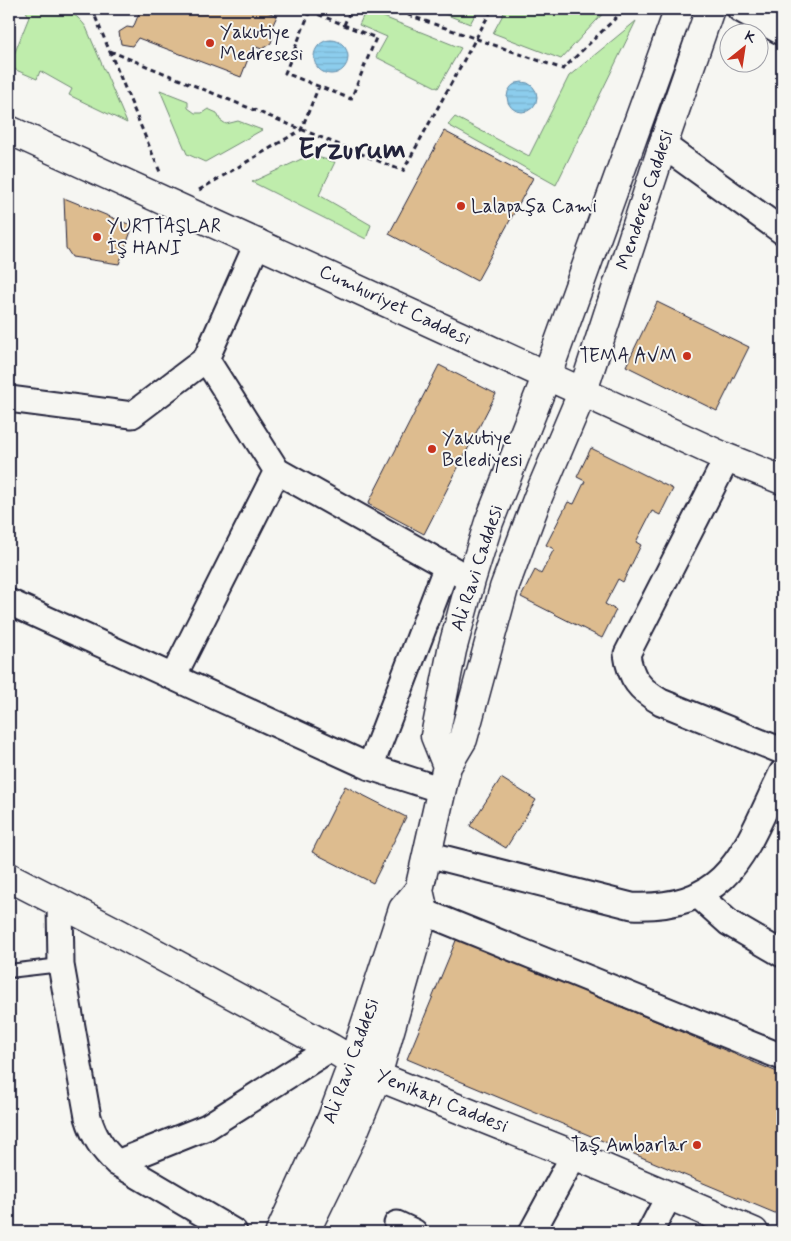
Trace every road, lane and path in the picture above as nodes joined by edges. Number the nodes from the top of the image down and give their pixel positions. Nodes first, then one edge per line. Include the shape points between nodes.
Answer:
1 (92, 9) edge
2 (351, 9) edge
3 (391, 9) edge
4 (492, 9) edge
5 (625, 9) edge
6 (679, 9) edge
7 (710, 9) edge
8 (740, 9) edge
9 (344, 25) junction
10 (782, 32) edge
11 (476, 39) junction
12 (110, 51) junction
13 (318, 86) junction
14 (9, 130) edge
15 (301, 130) junction
16 (663, 145) junction
17 (173, 204) junction
18 (782, 231) edge
19 (258, 242) junction
20 (206, 358) junction
21 (547, 375) junction
22 (583, 391) junction
23 (9, 399) edge
24 (727, 458) junction
25 (276, 471) junction
26 (782, 478) edge
27 (447, 566) junction
28 (470, 580) junction
29 (9, 602) edge
30 (173, 677) junction
31 (782, 751) edge
32 (370, 767) junction
33 (782, 773) edge
34 (444, 778) junction
35 (428, 854) junction
36 (9, 877) edge
37 (699, 896) junction
38 (422, 901) junction
39 (60, 905) junction
40 (782, 954) edge
41 (61, 965) junction
42 (9, 971) edge
43 (342, 1055) junction
44 (782, 1057) edge
45 (377, 1076) junction
46 (574, 1155) junction
47 (117, 1163) junction
48 (669, 1196) junction
49 (234, 1232) edge
50 (280, 1232) edge
51 (305, 1232) edge
52 (532, 1232) edge
53 (650, 1232) edge
54 (754, 1232) edge

1 - 12 path
2 - 9 path
3 - 11 path
4 - 11 path
5 - 11 path via 563,69
6 - 21 main road, Menderes Caddesi
7 - 16 main road, Menderes Caddesi
8 - 10 street
9 - 13 path via 376,38 351,99
9 - 13 path via 310,11 286,73
11 - 15 path via 402,171
12 - 15 path
12 - 17 path
13 - 15 path
14 - 17 main road, Cumhuriyet Caddesi
15 - 17 path
16 - 18 street
16 - 22 main road, Menderes Caddesi
17 - 19 main road, Cumhuriyet Caddesi
19 - 20 street
19 - 21 main road, Cumhuriyet Caddesi
20 - 23 street via 132,415
20 - 25 street
21 - 22 main road, Cumhuriyet Caddesi
21 - 28 main road, Ali Ravi Caddesi via 489,522
22 - 24 main road, Cumhuriyet Caddesi
22 - 34 main road, Ali Ravi Caddesi via 521,540 489,638 463,739
24 - 26 main road, Cumhuriyet Caddesi
24 - 31 street via 627,654 629,667 634,680 661,702
25 - 27 street
25 - 30 street
27 - 28 street
27 - 32 street
28 - 34 main road, Ali Ravi Caddesi via 435,736
29 - 30 street
30 - 32 street
32 - 34 street
33 - 37 street via 733,868
34 - 35 main road, Ali Ravi Caddesi
35 - 37 street via 632,906 658,907
35 - 38 main road, Ali Ravi Caddesi
36 - 39 main road, Yenikapı Caddesi
37 - 40 street via 729,924
38 - 43 main road, Ali Ravi Caddesi via 403,910
38 - 44 street
38 - 45 main road, Ali Ravi Caddesi
39 - 41 street
39 - 43 main road, Yenikapı Caddesi via 120,934
41 - 42 lane
41 - 47 street via 88,1117 102,1149
43 - 45 main road, Yenikapı Caddesi
43 - 47 street via 206,1127
43 - 50 main road, Ali Ravi Caddesi via 332,1118
45 - 46 main road, Yenikapı Caddesi
45 - 51 main road, Ali Ravi Caddesi
46 - 48 main road, Yenikapı Caddesi
46 - 52 street
47 - 49 street
48 - 53 street
48 - 54 main road, Yenikapı Caddesi

